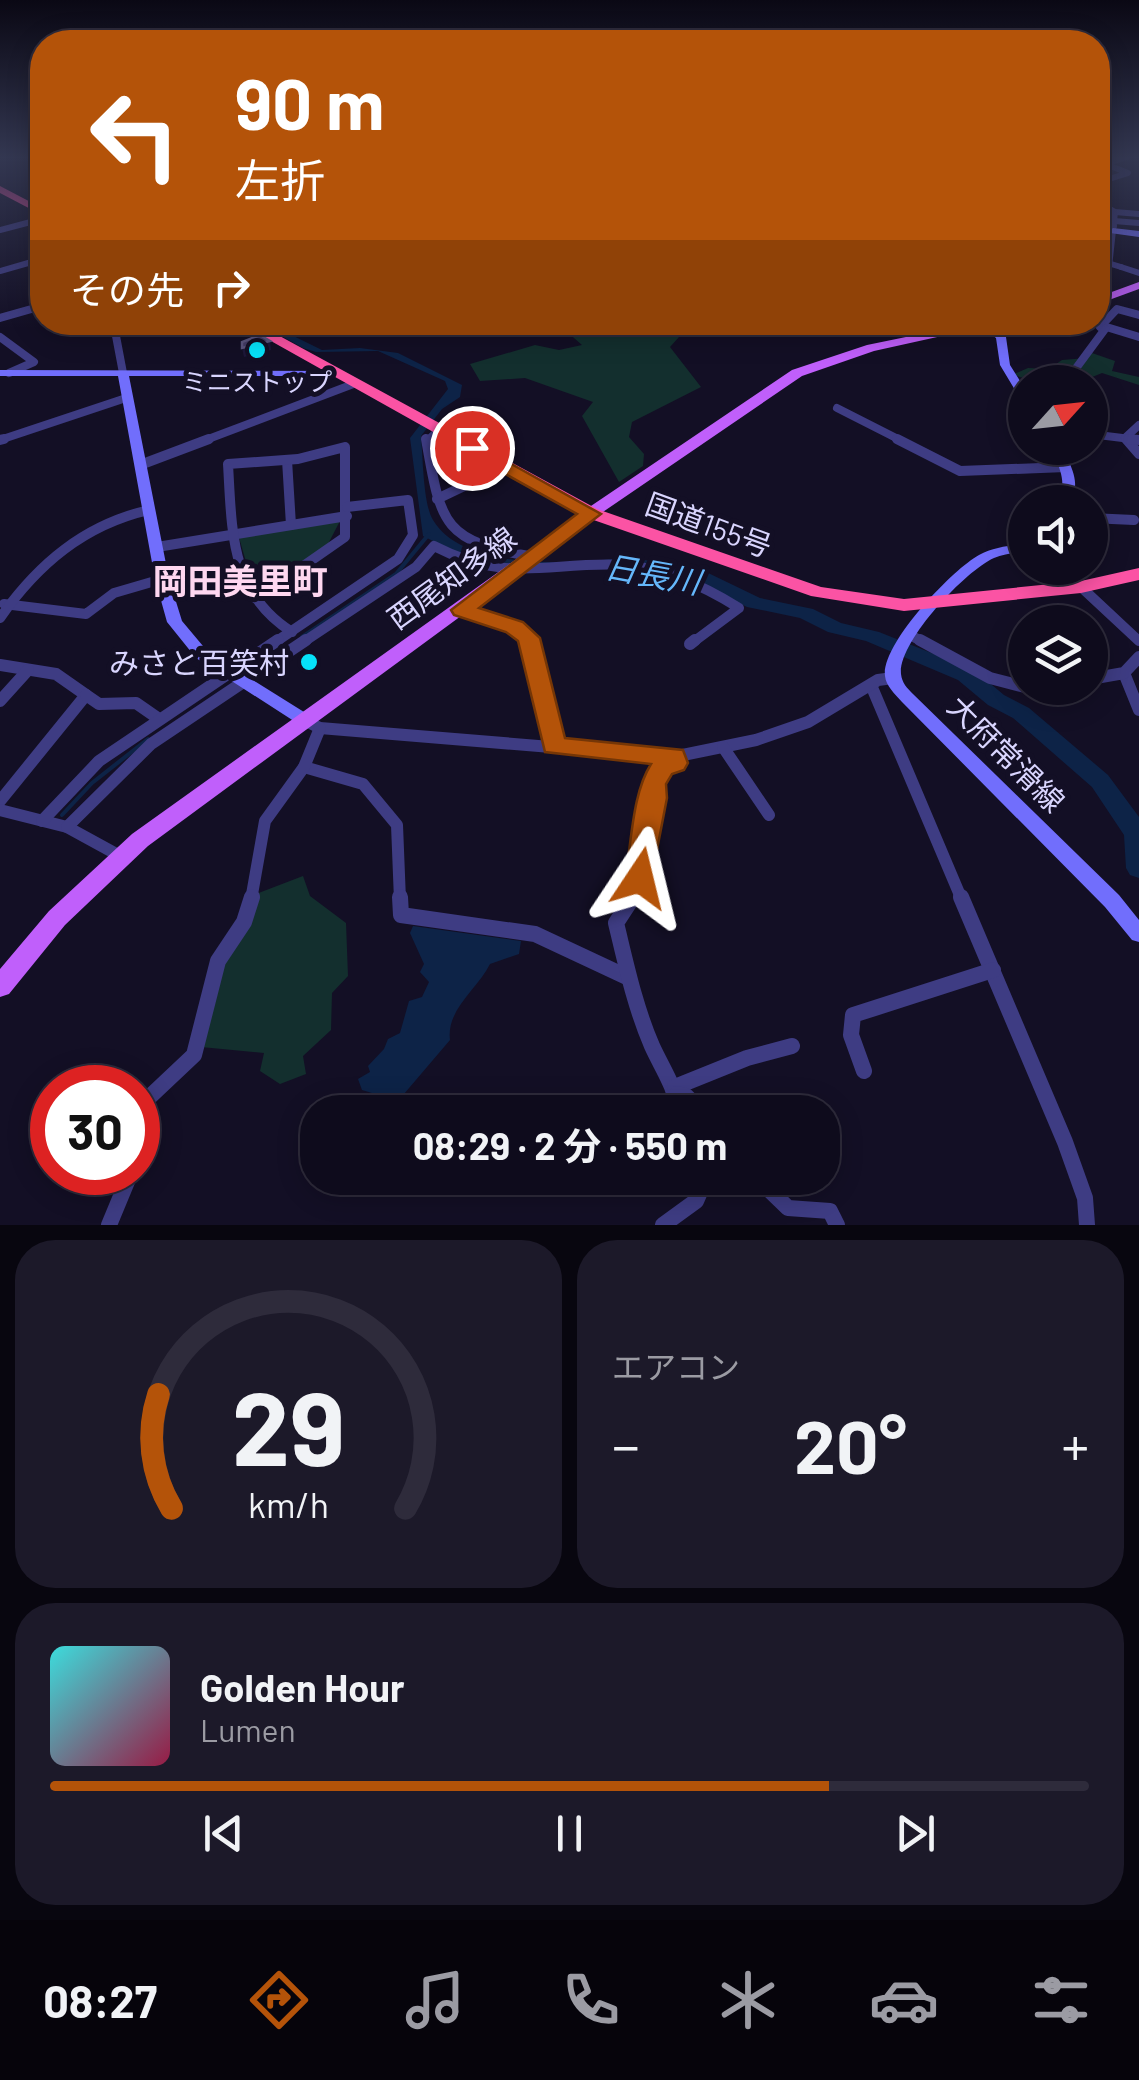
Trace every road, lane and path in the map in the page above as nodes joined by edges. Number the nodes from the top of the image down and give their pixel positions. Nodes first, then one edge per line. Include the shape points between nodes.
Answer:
1 (1139, 214) edge
2 (1110, 217) edge
3 (30, 220) edge
4 (1110, 223) edge
5 (1114, 223) junction
6 (1139, 223) edge
7 (0, 230) edge
8 (1139, 234) edge
9 (1110, 257) edge
10 (30, 262) edge
11 (1110, 267) edge
12 (0, 271) edge
13 (1139, 273) edge
14 (1137, 287) edge
15 (1110, 297) edge
16 (30, 309) edge
17 (1139, 314) edge
18 (1110, 315) edge
19 (0, 318) edge
20 (1110, 329) edge
21 (116, 335) edge
22 (266, 335) edge
23 (937, 335) edge
24 (1000, 335) edge
25 (1093, 335) edge
26 (0, 337) edge
27 (1139, 337) edge
28 (1008, 365) edge
29 (1077, 365) edge
30 (4, 373) edge
31 (122, 373) junction
32 (337, 374) junction
33 (356, 384) junction
34 (126, 398) junction
35 (837, 408) dead end
36 (1139, 426) edge
37 (439, 430) junction
38 (1108, 436) edge
39 (1125, 438) junction
40 (0, 440) edge
41 (1138, 448) edge
42 (287, 460) junction
43 (140, 465) junction
44 (506, 466) junction
45 (1066, 467) joint
46 (1070, 485) edge
47 (437, 500) junction
48 (149, 510) junction
49 (347, 512) junction
50 (591, 514) junction
51 (1108, 519) edge
52 (1134, 520) dead end
53 (291, 525) junction
54 (233, 533) junction
55 (157, 547) junction
56 (1008, 552) edge
57 (535, 557) junction
58 (516, 571) junction
59 (1139, 574) edge
60 (1108, 575) edge
61 (162, 578) junction
62 (1029, 585) edge
63 (1086, 585) edge
64 (256, 599) junction
65 (933, 603) junction
66 (4, 604) edge
67 (462, 610) junction
68 (0, 618) edge
69 (292, 632) junction
70 (1139, 641) edge
71 (905, 643) junction
72 (690, 644) dead end
73 (1139, 658) edge
74 (0, 665) edge
75 (28, 670) junction
76 (1124, 673) junction
77 (1108, 675) edge
78 (893, 678) junction
79 (236, 679) junction
80 (1008, 683) edge
81 (871, 685) junction
82 (86, 695) junction
83 (0, 700) edge
84 (1139, 710) edge
85 (159, 719) junction
86 (313, 724) junction
87 (554, 746) junction
88 (723, 747) junction
89 (673, 757) junction
90 (304, 767) junction
91 (0, 801) edge
92 (0, 810) edge
93 (769, 815) dead end
94 (44, 821) junction
95 (65, 826) junction
96 (120, 856) junction
97 (1139, 934) edge
98 (993, 970) junction
99 (629, 978) junction
100 (1, 984) edge
101 (792, 1046) dead end
102 (864, 1071) dead end
103 (160, 1087) edge
104 (676, 1095) edge
105 (682, 1095) edge
106 (121, 1195) edge
107 (701, 1195) edge
108 (775, 1195) edge
109 (109, 1225) edge
110 (663, 1225) edge
111 (837, 1225) edge
112 (1087, 1225) edge

1 - 5 street
2 - 5 street
3 - 7 street
4 - 5 street
5 - 6 street
5 - 8 street
5 - 9 street
10 - 12 street
11 - 13 street, bridge
14 - 15 main road
16 - 19 street
17 - 18 street via 1117,308
20 - 27 street
21 - 31 street
22 - 32 highway, 国道155号
23 - 50 main road, 西尾知多線 via 796,374
24 - 28 street
25 - 29 street
26 - 30 street via 34,362
30 - 31 street
31 - 32 street
31 - 34 street
32 - 33 highway, 国道155号
33 - 37 highway, 国道155号
33 - 43 street
34 - 40 street
34 - 43 street
35 - 45 street via 960,471
36 - 39 street
37 - 44 highway, 国道155号
37 - 47 street via 426,438
38 - 39 street
39 - 41 street
42 - 49 street via 346,448
42 - 53 street
42 - 54 street via 228,464
43 - 48 street
44 - 47 street
44 - 50 highway, 国道155号
45 - 46 street
47 - 57 street via 440,515 460,537
48 - 55 street
48 - 66 street via 76,539
49 - 53 street
49 - 64 street via 345,537
49 - 69 street via 408,500 408,548
50 - 57 main road, 西尾知多線
50 - 65 highway, 国道155号 via 818,592 884,604
51 - 52 street
53 - 54 street
54 - 55 street
54 - 64 street
55 - 61 street
56 - 65 street via 984,557
57 - 58 main road, 西尾知多線
58 - 67 main road, 西尾知多線
58 - 72 street via 610,565 692,580 740,608
58 - 79 street via 460,562 434,546 416,567
59 - 60 highway, 国道155号
61 - 66 street via 114,593 86,614
61 - 79 street via 180,632
62 - 65 highway, 国道155号
63 - 70 street
64 - 69 street via 266,615
65 - 71 street
66 - 68 street
67 - 86 main road, 西尾知多線
67 - 87 street via 529,638
69 - 79 street
71 - 78 street
71 - 80 street
73 - 76 street
74 - 75 street
75 - 82 street via 56,674
75 - 83 street
76 - 77 street
76 - 84 street
78 - 81 street
78 - 97 street, 大府常滑線
79 - 85 street
79 - 86 street
79 - 95 street via 152,744
81 - 88 street via 808,722
81 - 98 street
82 - 85 street via 100,704 136,703
82 - 91 street
85 - 94 street via 100,762
86 - 87 street
86 - 90 street
86 - 96 main road, 西尾知多線
87 - 89 street
88 - 89 street
88 - 93 street
89 - 99 street via 652,784 637,890 616,924
90 - 99 street via 363,784 398,825 402,916 535,934
90 - 103 street via 265,821 252,896 244,922 218,960 194,1054
92 - 94 street
94 - 95 street
95 - 96 street
96 - 100 main road, 西尾知多線
98 - 102 street via 853,1015 850,1035
98 - 112 street via 1086,1198
99 - 104 street
101 - 105 street via 752,1053
106 - 109 street
107 - 110 street via 690,1211
108 - 111 street via 788,1208 830,1211

